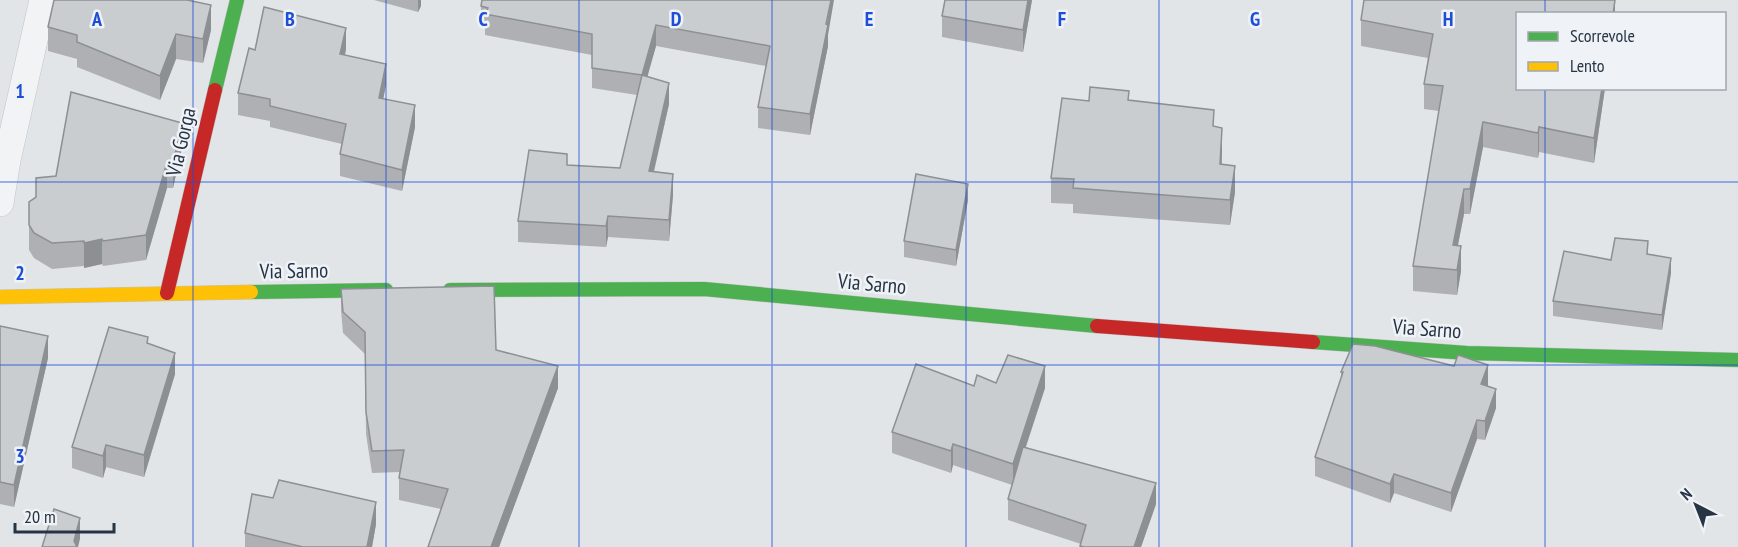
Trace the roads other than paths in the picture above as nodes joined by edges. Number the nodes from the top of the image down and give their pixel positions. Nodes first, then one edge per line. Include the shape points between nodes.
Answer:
1 (43, 0) edge
2 (237, 0) edge
3 (0, 203) edge
4 (405, 290) edge
5 (440, 290) edge
6 (167, 293) junction
7 (0, 297) edge
8 (1738, 360) edge

1 - 3 street
2 - 6 street, Via Gorga
4 - 6 street, Via Sarno
5 - 8 street, Via Sarno via 704,289 1098,326 1467,353
6 - 7 street, Via Sarno

